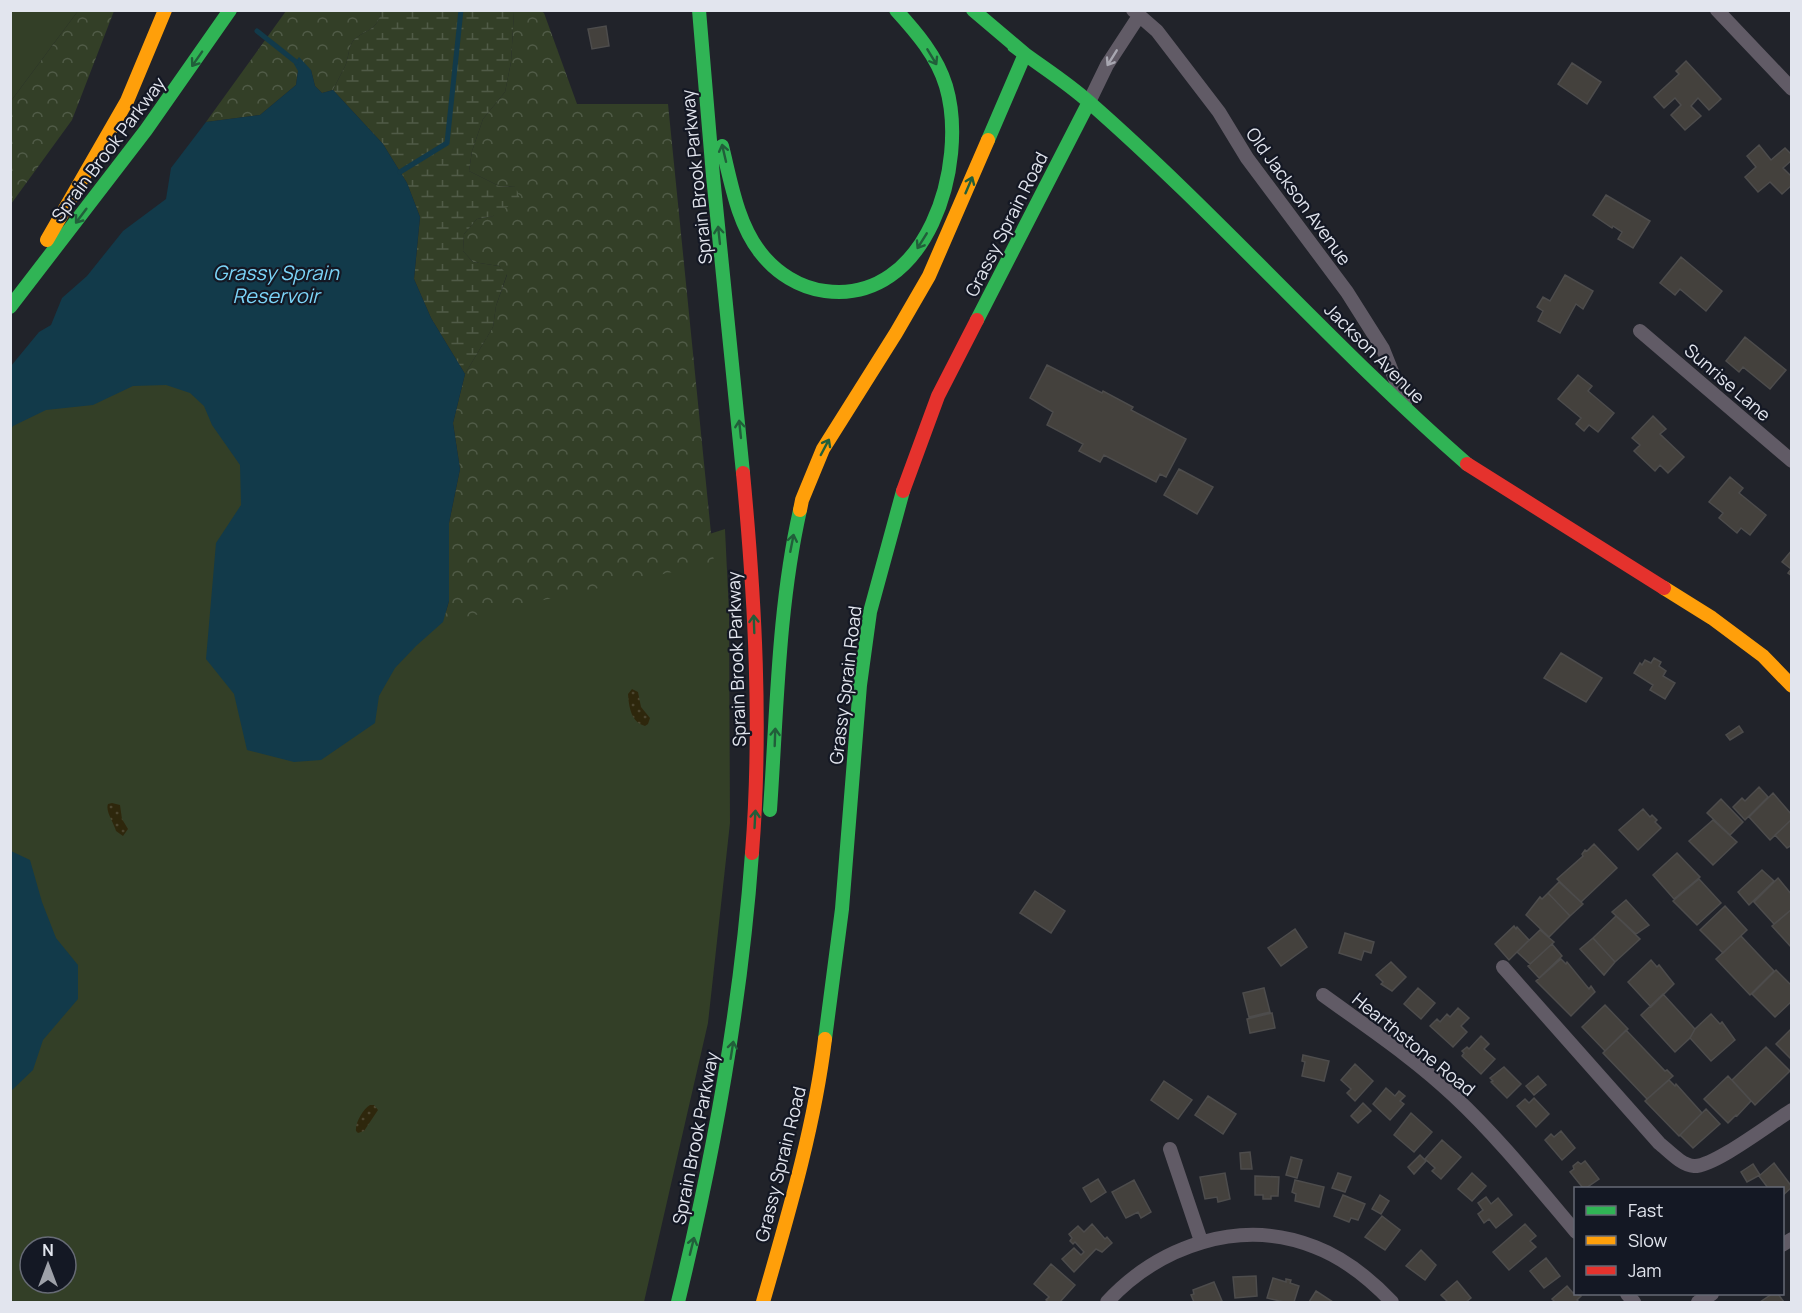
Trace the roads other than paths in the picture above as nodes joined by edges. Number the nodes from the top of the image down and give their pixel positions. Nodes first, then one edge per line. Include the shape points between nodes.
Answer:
1 (165, 10) edge
2 (230, 10) edge
3 (699, 10) edge
4 (896, 10) edge
5 (959, 10) edge
6 (974, 10) edge
7 (1717, 10) edge
8 (1136, 13) edge
9 (1025, 54) junction
10 (703, 63) junction
11 (1791, 90) edge
12 (1089, 102) junction
13 (10, 301) edge
14 (10, 307) edge
15 (1640, 331) dead end
16 (1408, 412) junction
17 (1791, 461) edge
18 (1791, 686) edge
19 (1503, 967) dead end
20 (741, 982) junction
21 (1323, 995) dead end
22 (1791, 1110) edge
23 (1170, 1149) dead end
24 (1574, 1231) edge
25 (1201, 1241) junction
26 (678, 1302) edge
27 (764, 1302) edge
28 (1107, 1302) edge
29 (1392, 1302) edge

1 - 13 main road via 110,133
2 -> 14 main road, Sprain Brook Parkway via 147,130
3 - 10 main road, Sprain Brook Parkway
4 -> 10 main road via 920,38 941,73 951,107 953,147 942,199 929,230 910,259 870,287 838,292 804,286 781,273 760,252 735,198
5 - 9 main road, Jackson Avenue
6 - 9 main road
7 - 11 street
8 -> 12 street, Grassy Sprain Road
8 - 16 street, Old Jackson Avenue via 1157,31 1219,112 1247,158 1347,292 1383,349
9 - 12 main road, Jackson Avenue
20 -> 9 main road via 768,824 784,602 802,501 824,449 929,276
20 -> 10 main road, Sprain Brook Parkway via 756,798 755,655 743,460
12 - 16 main road, Jackson Avenue
12 - 27 main road, Grassy Sprain Road via 938,396 898,506 870,612 860,685 842,909 820,1071 800,1171
15 - 17 street, Sunrise Lane
16 - 18 main road, Jackson Avenue via 1470,466 1712,618 1763,656
19 - 22 street via 1659,1143 1678,1159 1694,1166 1714,1161
26 -> 20 main road, Sprain Brook Parkway via 717,1130
21 - 24 street, Hearthstone Road via 1453,1095
23 - 25 street
25 - 28 street via 1155,1262
25 - 29 street via 1236,1235 1282,1238 1315,1247 1350,1266

